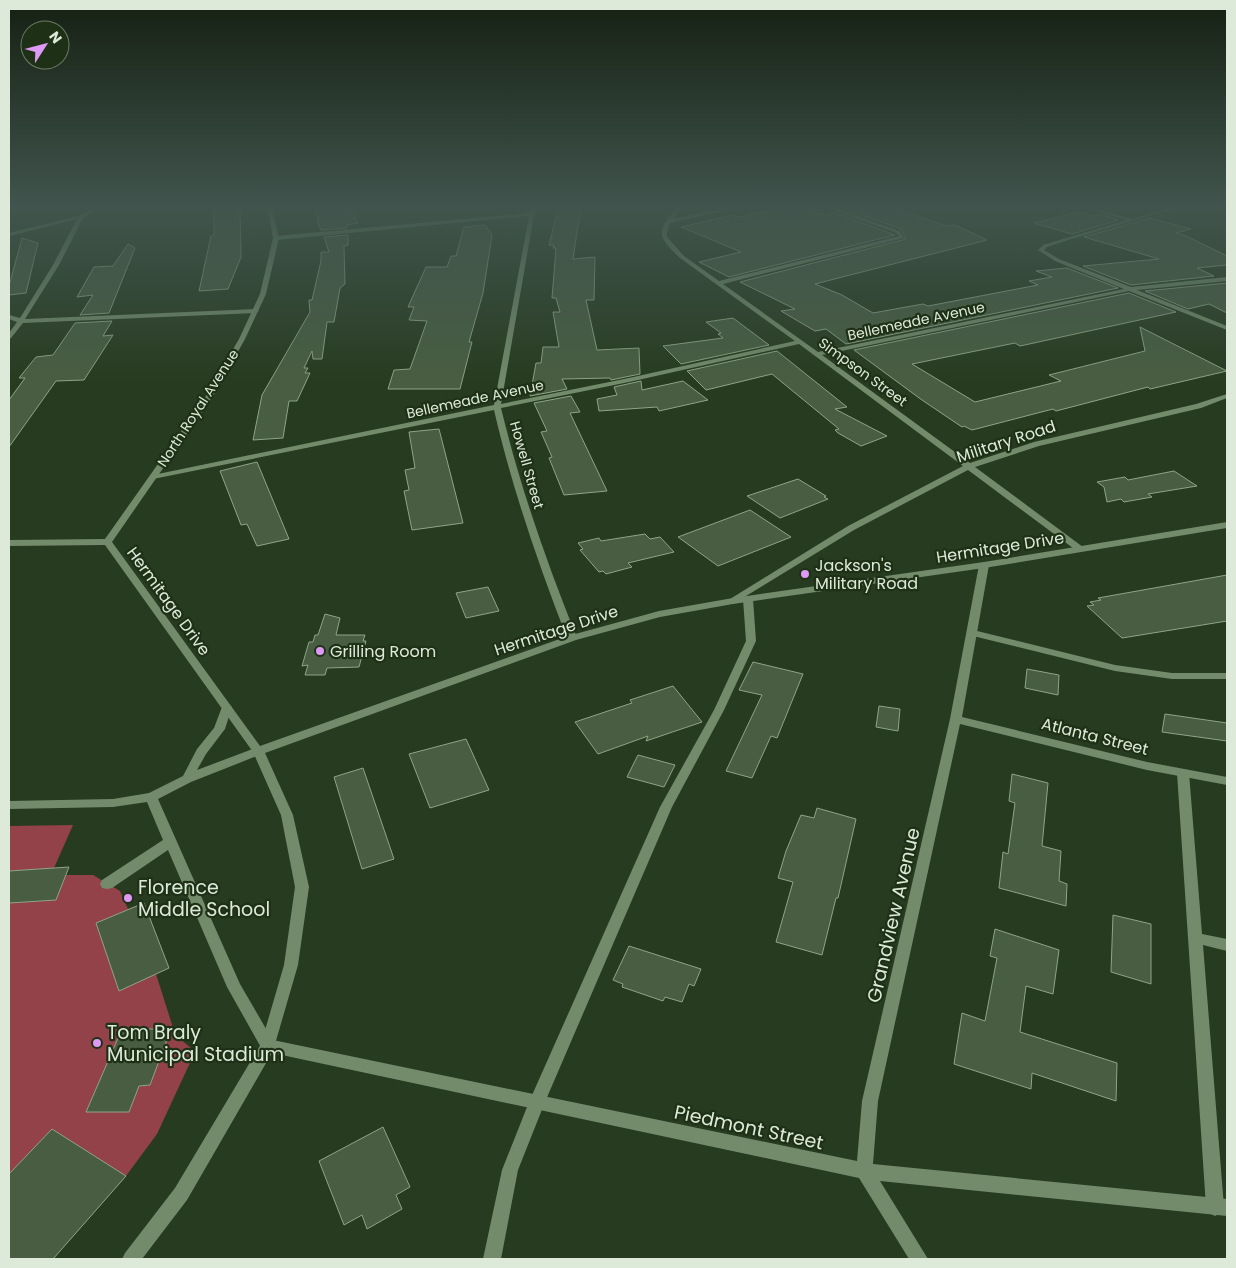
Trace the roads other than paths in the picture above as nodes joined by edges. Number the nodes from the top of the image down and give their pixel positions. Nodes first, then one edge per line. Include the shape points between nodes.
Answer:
1 (56, 264) edge
2 (270, 264) edge
3 (522, 264) edge
4 (694, 264) edge
5 (793, 264) edge
6 (1069, 264) edge
7 (1227, 279) edge
8 (718, 283) junction
9 (1132, 289) junction
10 (256, 311) junction
11 (9, 317) edge
12 (21, 321) junction
13 (1227, 328) edge
14 (9, 337) edge
15 (800, 342) junction
16 (817, 354) junction
17 (1227, 396) edge
18 (498, 408) junction
19 (970, 466) junction
20 (153, 477) junction
21 (1227, 525) edge
22 (108, 542) junction
23 (9, 543) edge
24 (1080, 549) junction
25 (984, 565) junction
26 (748, 599) junction
27 (733, 601) junction
28 (973, 633) junction
29 (572, 638) junction
30 (1227, 676) edge
31 (226, 707) junction
32 (956, 718) junction
33 (258, 751) junction
34 (1183, 773) junction
35 (187, 779) junction
36 (1227, 781) edge
37 (151, 797) junction
38 (9, 805) edge
39 (171, 842) junction
40 (107, 884) dead end
41 (1196, 938) junction
42 (1227, 944) edge
43 (268, 1046) junction
44 (537, 1102) junction
45 (864, 1171) junction
46 (1221, 1207) edge
47 (131, 1259) edge
48 (492, 1259) edge
49 (919, 1259) edge

1 - 12 street
2 - 10 street, North Royal Avenue
3 - 18 street, Howell Street
4 - 8 street, Simpson Street
5 - 8 street
6 - 9 street
7 - 9 street, Bellemeade Avenue
8 - 15 street, Simpson Street
9 - 13 street
9 - 16 street, Bellemeade Avenue
10 - 12 street
10 - 20 street, North Royal Avenue via 209,396
11 - 12 street
12 - 14 street
15 - 16 street, Simpson Street
15 - 18 street, Bellemeade Avenue
16 - 19 street, Simpson Street
17 - 19 street, Military Road via 1198,406 1038,444
18 - 20 street, Bellemeade Avenue
18 - 29 street, Howell Street via 505,442 542,561
19 - 24 street, Simpson Street
19 - 27 street, Military Road via 851,528
20 - 22 street, North Royal Avenue
21 - 24 street, Hermitage Drive
22 - 23 street, Hermitage Drive
22 - 31 street, Hermitage Drive
24 - 25 street, Hermitage Drive
25 - 26 street, Hermitage Drive
25 - 28 street, Grandview Avenue
26 - 27 street, Hermitage Drive
26 - 44 street via 750,641 719,710 666,807
27 - 29 street, Hermitage Drive via 659,614
28 - 30 street via 1115,668 1172,676
28 - 32 street, Grandview Avenue
29 - 33 street, Hermitage Drive
31 - 33 street, Hermitage Drive
31 - 35 street via 219,729 201,752
32 - 34 street, Atlanta Street
32 - 45 street, Grandview Avenue via 870,1101
33 - 35 street
33 - 43 street via 287,815 302,888 291,965
34 - 36 street, Atlanta Street
34 - 41 street
35 - 37 street
37 - 38 street via 113,803
37 - 39 street
39 - 40 street
39 - 43 street via 234,987
41 - 42 street
41 - 46 street
43 - 44 street, Piedmont Street
43 - 47 street via 181,1194
44 - 45 street, Piedmont Street
44 - 48 street via 510,1170
45 - 46 street, Piedmont Street
45 - 49 street

